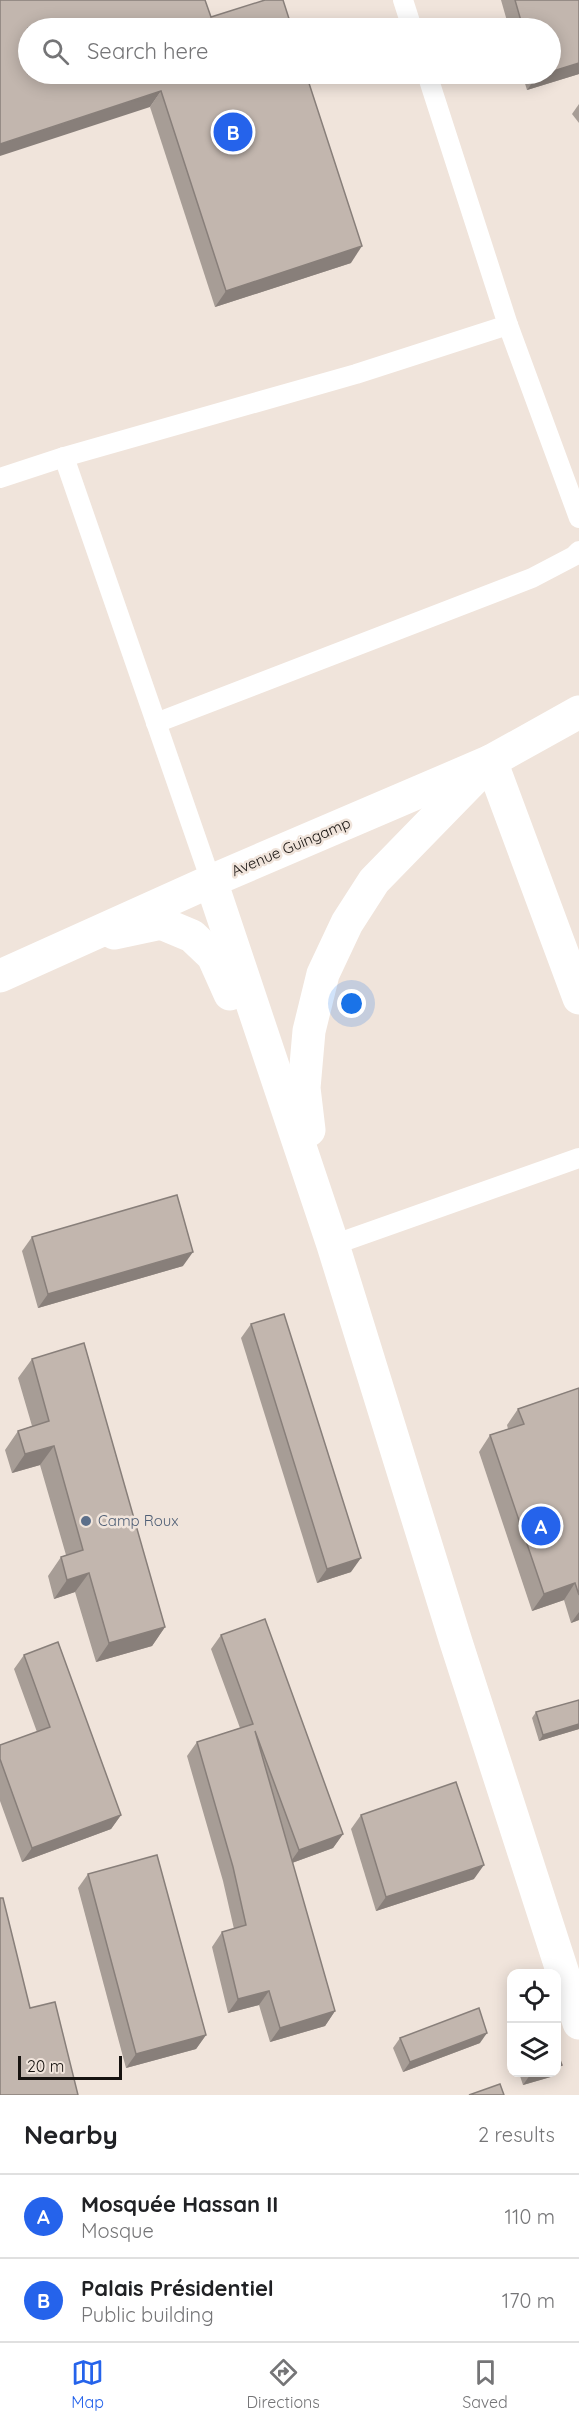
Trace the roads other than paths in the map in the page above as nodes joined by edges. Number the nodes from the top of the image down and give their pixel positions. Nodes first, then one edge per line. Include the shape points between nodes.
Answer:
1 (403, 0) edge
2 (409, 18) edge
3 (430, 84) edge
4 (508, 325) junction
5 (64, 457) junction
6 (0, 478) edge
7 (579, 518) edge
8 (579, 551) edge
9 (579, 712) edge
10 (156, 723) junction
11 (491, 761) junction
12 (211, 881) junction
13 (74, 941) junction
14 (0, 976) edge
15 (579, 998) edge
16 (579, 1158) edge
17 (318, 1198) junction
18 (333, 1245) junction
19 (579, 2023) edge

1 - 2 lane
3 - 4 lane
4 - 5 lane via 356,374
4 - 7 lane
5 - 6 lane
5 - 10 lane
8 - 10 lane via 532,578
9 - 11 street, Avenue Guingamp
10 - 12 lane
11 - 12 street, Avenue Guingamp
11 - 15 street
11 - 17 street via 374,881 346,923 323,974 309,1031 304,1088
12 - 13 street, Avenue Guingamp
12 - 17 street
13 - 14 street, Avenue Guingamp
13 - 17 street via 161,922 192,936 213,956 285,1144
16 - 18 lane
17 - 18 street
18 - 19 street

